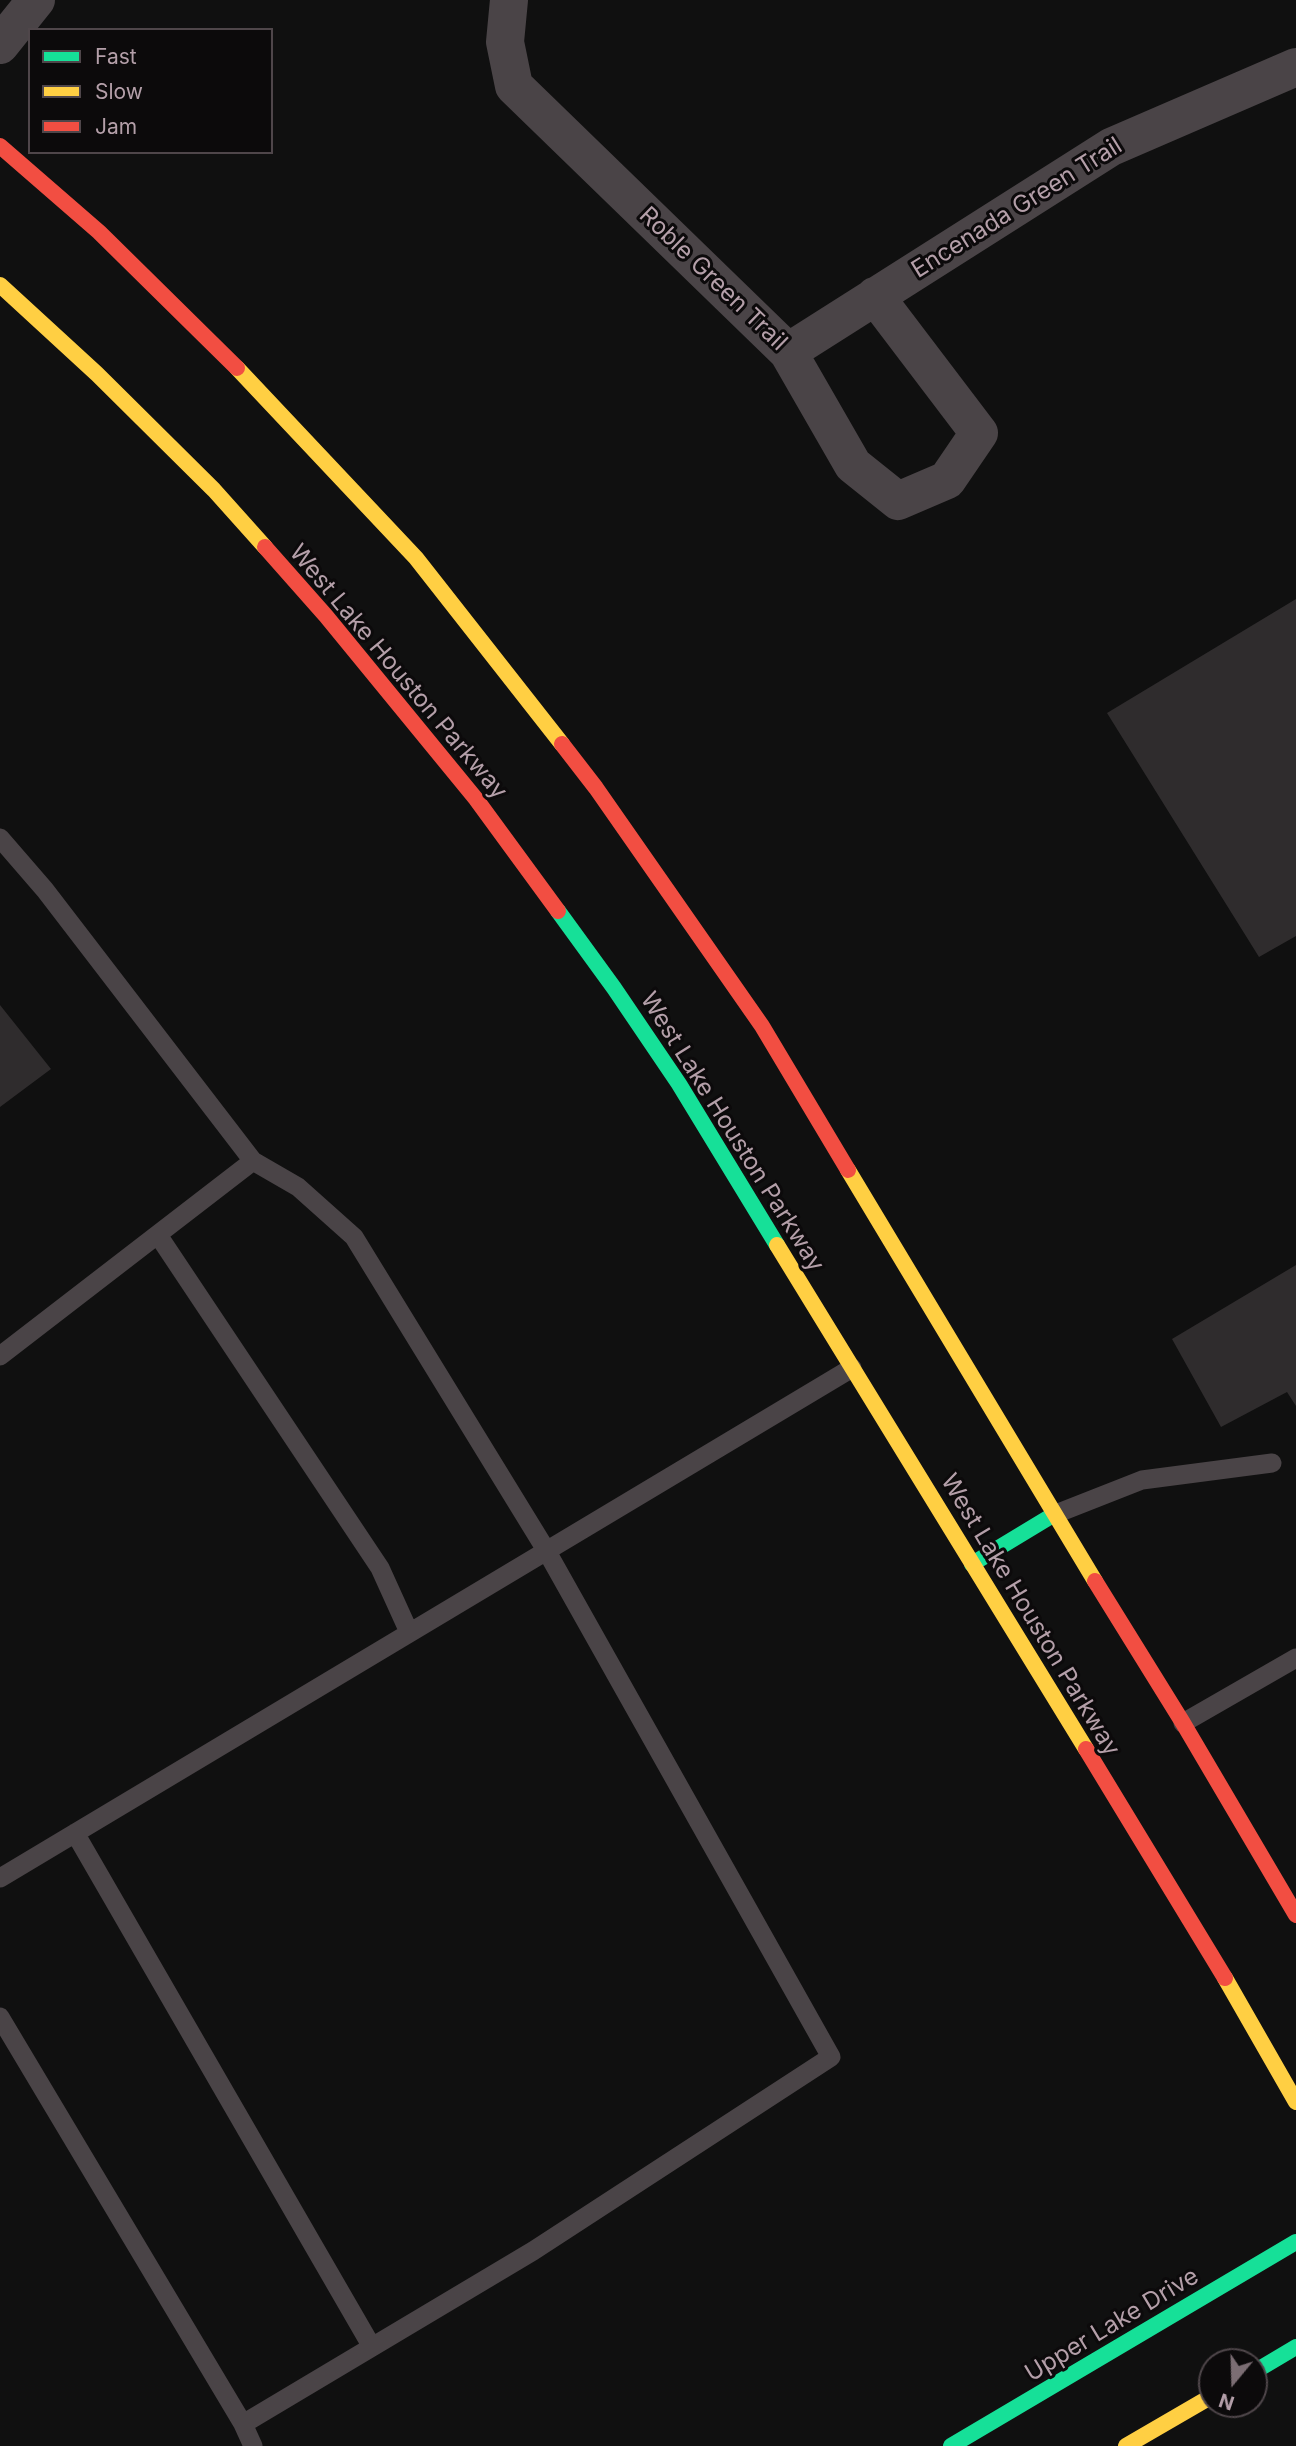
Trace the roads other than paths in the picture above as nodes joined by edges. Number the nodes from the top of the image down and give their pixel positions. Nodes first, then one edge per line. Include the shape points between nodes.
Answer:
1 (36, 0) edge
2 (509, 0) edge
3 (0, 45) edge
4 (1296, 67) edge
5 (0, 145) edge
6 (0, 285) edge
7 (875, 296) junction
8 (788, 352) junction
9 (0, 838) edge
10 (254, 1161) junction
11 (158, 1235) junction
12 (0, 1356) edge
13 (852, 1368) junction
14 (1272, 1464) dead end
15 (1054, 1515) junction
16 (546, 1550) junction
17 (972, 1564) junction
18 (409, 1632) junction
19 (1296, 1658) edge
20 (1183, 1723) junction
21 (75, 1833) junction
22 (0, 1878) edge
23 (1296, 1915) edge
24 (0, 2017) edge
25 (1296, 2102) edge
26 (1296, 2242) edge
27 (372, 2347) junction
28 (1296, 2347) edge
29 (1268, 2364) edge
30 (1198, 2404) edge
31 (243, 2424) junction
32 (253, 2446) edge
33 (951, 2446) edge
34 (1126, 2446) edge

1 - 3 street
2 - 8 street, Roble Green Trail via 505,42 514,86
4 - 7 street, Encenada Green Trail via 1111,146
5 - 15 main road via 99,232 275,405 416,558 587,777 762,1026
6 - 13 main road, West Lake Houston Parkway via 214,490 326,615 476,799 679,1084
7 - 8 street, Encenada Green Trail
7 - 8 street, Roble Green Trail via 979,433 947,480 898,501 853,465
9 - 10 lane
10 - 11 lane
10 - 16 lane via 298,1187 354,1237
11 - 12 lane
11 - 18 lane via 380,1568
13 - 16 lane
13 - 17 main road, West Lake Houston Parkway
14 - 15 lane via 1142,1480
15 - 17 main road
15 - 20 main road
16 - 18 lane
16 - 27 lane via 831,2057 534,2251
17 - 25 main road, West Lake Houston Parkway
18 - 21 lane
19 - 20 lane
20 - 23 main road
21 - 22 lane
21 - 27 lane
24 - 31 lane
26 - 33 main road, Upper Lake Drive
27 - 31 lane
28 - 29 main road
30 - 34 main road
31 - 32 lane

